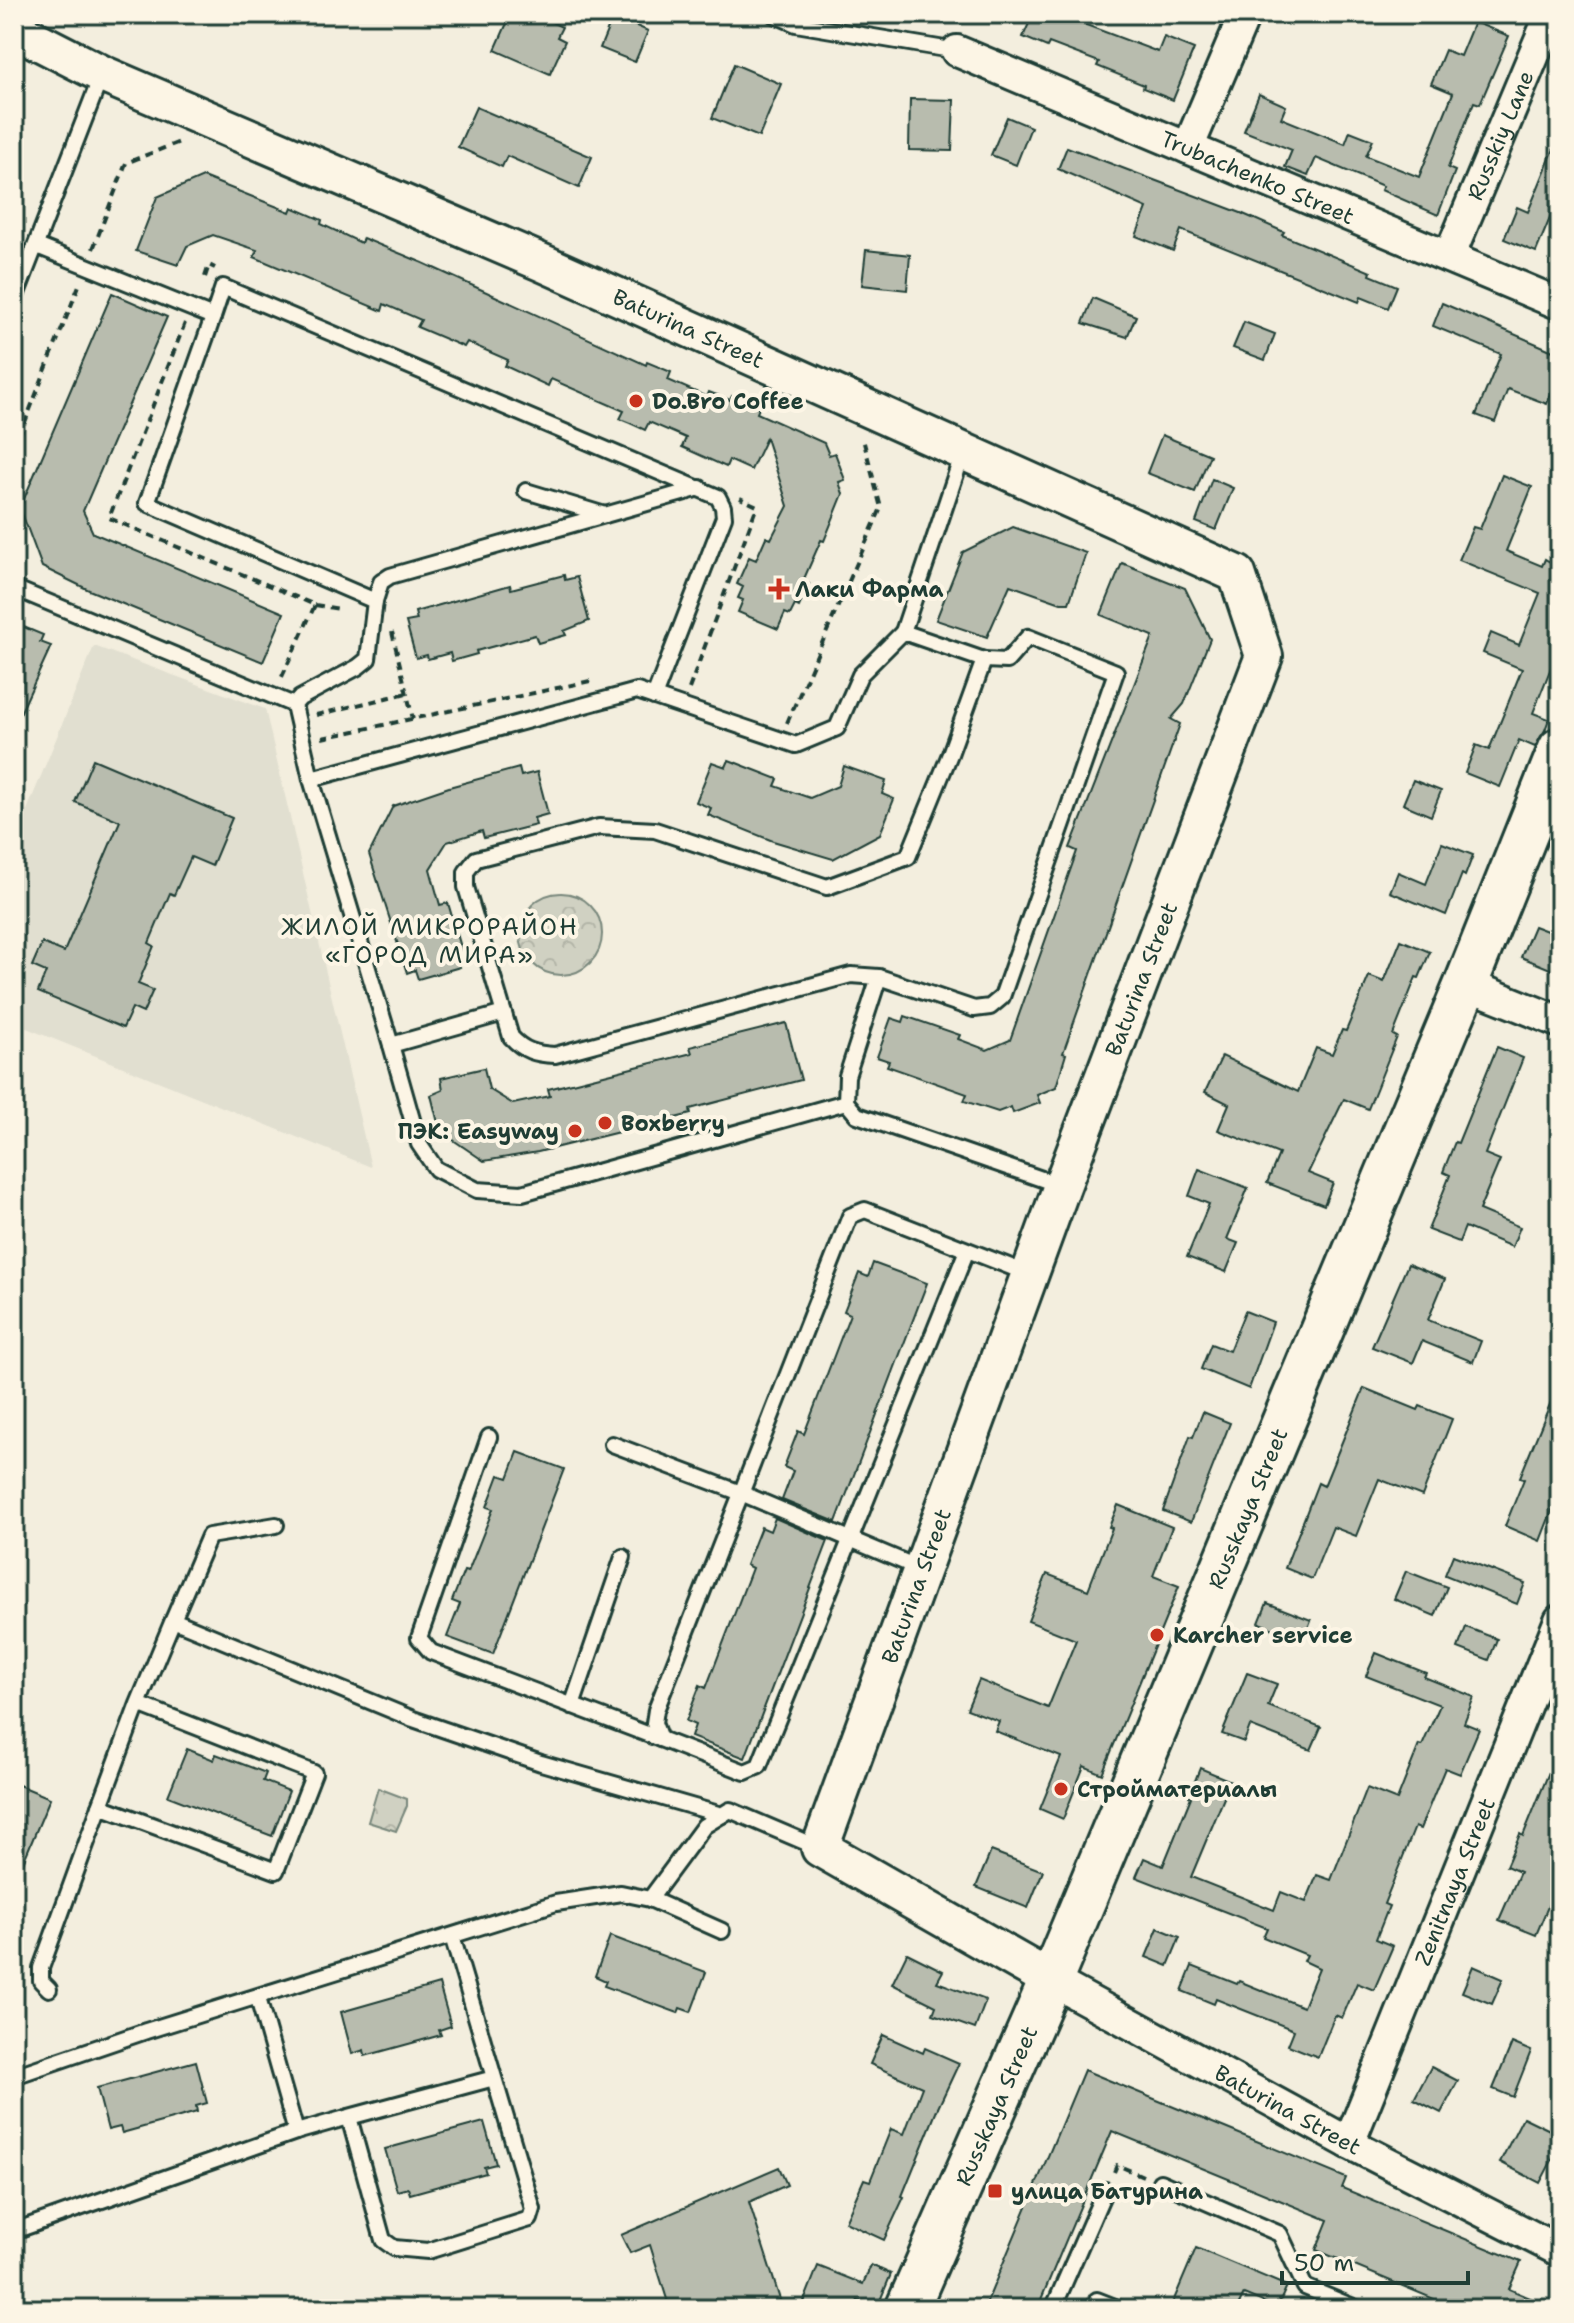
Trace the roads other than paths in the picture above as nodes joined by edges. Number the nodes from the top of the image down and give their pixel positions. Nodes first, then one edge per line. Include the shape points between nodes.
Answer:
1 (773, 14) edge
2 (1245, 14) edge
3 (1551, 14) edge
4 (14, 29) edge
5 (957, 51) joint
6 (102, 74) junction
7 (1188, 148) junction
8 (37, 246) junction
9 (1449, 257) junction
10 (14, 301) edge
11 (1560, 304) edge
12 (213, 317) junction
13 (964, 452) junction
14 (700, 488) junction
15 (526, 491) dead end
16 (605, 515) junction
17 (14, 588) edge
18 (375, 601) junction
19 (903, 632) junction
20 (984, 660) junction
21 (654, 697) junction
22 (294, 705) junction
23 (1560, 749) edge
24 (311, 779) junction
25 (879, 977) junction
26 (1466, 984) junction
27 (504, 1013) junction
28 (1560, 1022) edge
29 (391, 1045) junction
30 (846, 1102) junction
31 (1062, 1186) junction
32 (967, 1250) junction
33 (1030, 1274) junction
34 (489, 1437) dead end
35 (612, 1444) dead end
36 (741, 1493) junction
37 (276, 1525) dead end
38 (851, 1539) junction
39 (623, 1557) dead end
40 (922, 1569) junction
41 (173, 1620) junction
42 (1560, 1620) edge
43 (138, 1704) junction
44 (572, 1706) junction
45 (660, 1739) junction
46 (100, 1806) junction
47 (722, 1815) junction
48 (820, 1848) junction
49 (650, 1899) junction
50 (722, 1931) dead end
51 (452, 1936) junction
52 (1051, 1980) junction
53 (49, 1989) dead end
54 (258, 1998) junction
55 (14, 2076) edge
56 (494, 2078) junction
57 (349, 2117) junction
58 (296, 2132) junction
59 (1349, 2143) junction
60 (1160, 2182) road end
61 (1105, 2190) road end
62 (14, 2231) edge
63 (1560, 2251) edge
64 (1097, 2300) dead end
65 (907, 2309) edge
66 (1053, 2309) edge
67 (1120, 2309) edge
68 (1358, 2309) edge

1 - 5 lane via 796,24
2 - 7 street
3 - 9 street, Russkiy Lane
4 - 6 street, Baturina Street
5 - 7 street, Trubachenko Street
6 - 8 lane
6 - 13 street, Baturina Street via 543,263
7 - 9 street, Trubachenko Street
8 - 10 lane
8 - 12 lane
9 - 11 street, Trubachenko Street
12 - 14 lane via 223,287
12 - 18 lane via 147,503
13 - 19 lane
13 - 31 street, Baturina Street via 1237,574 1264,656
14 - 16 lane
14 - 21 lane via 718,497 724,517
15 - 16 lane
16 - 18 lane via 390,576 381,582
17 - 22 lane
18 - 22 lane via 368,659
19 - 20 lane
19 - 21 lane via 860,675 837,728 796,745
20 - 25 lane via 1007,661 1028,637 1116,672 1002,997 990,1007 974,1009
20 - 27 lane via 908,857 827,887 655,830 599,827 476,859 466,872 466,887
21 - 24 lane via 637,691
22 - 24 lane via 307,741
23 - 26 main road, Russkaya Street
24 - 29 lane
25 - 27 lane via 851,975 555,1055 522,1048 511,1037
25 - 30 lane via 847,1076
26 - 28 street
26 - 52 main road, Russkaya Street
27 - 29 lane
29 - 30 lane via 419,1144 436,1169 477,1190 522,1193
30 - 31 lane via 857,1115 877,1123
31 - 33 street, Baturina Street
32 - 33 lane
32 - 36 lane via 865,1210 850,1216
32 - 38 lane
33 - 40 street, Baturina Street
34 - 44 lane via 419,1638 431,1652
35 - 36 lane
36 - 38 lane
36 - 45 lane via 656,1710
37 - 41 lane via 209,1536
38 - 40 lane
38 - 45 lane via 759,1766 745,1772
39 - 44 lane
40 - 48 street, Baturina Street
41 - 43 lane
41 - 47 lane via 413,1719 541,1763
42 - 59 street, Zenitnaya Street
43 - 46 lane
43 - 46 lane via 314,1773 276,1871
44 - 45 lane
46 - 53 lane via 41,1968 41,1981
47 - 48 lane via 730,1810
47 - 49 lane via 704,1826
48 - 52 street, Baturina Street
49 - 50 lane
49 - 51 lane via 621,1893 556,1903
51 - 54 lane
51 - 56 lane
52 - 59 street, Baturina Street
52 - 65 main road, Russkaya Street
54 - 55 lane
54 - 58 lane
56 - 57 lane
56 - 57 lane via 533,2209 530,2219 428,2251 394,2248 383,2240
57 - 58 lane
58 - 62 lane
59 - 63 street, Baturina Street
60 - 68 lane via 1280,2234 1305,2287
61 - 66 lane
64 - 67 lane

